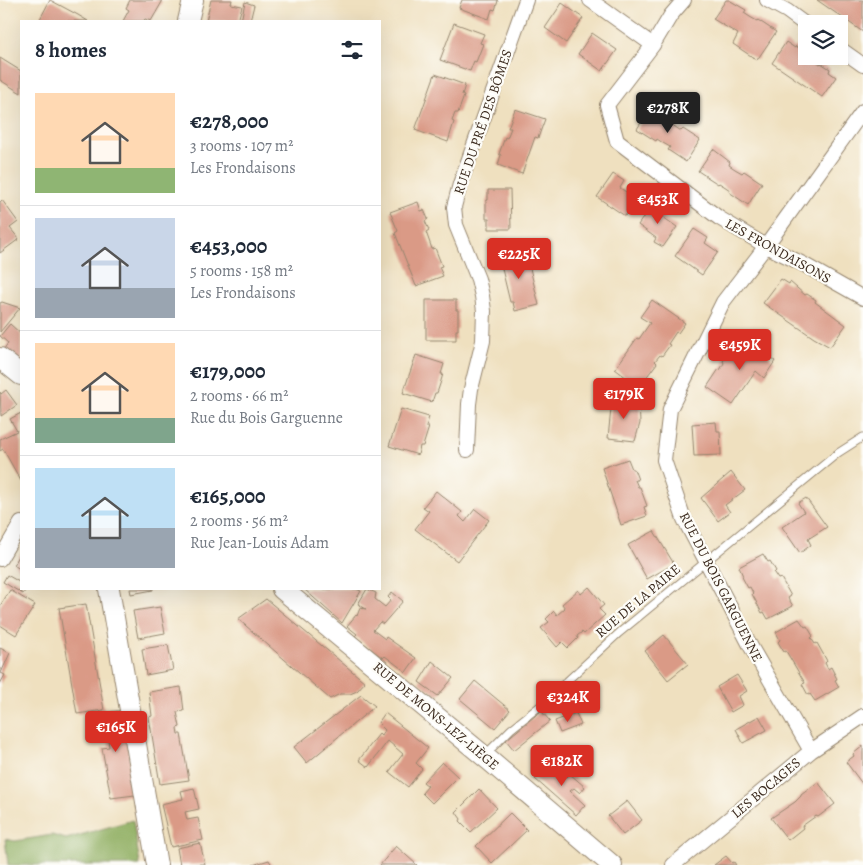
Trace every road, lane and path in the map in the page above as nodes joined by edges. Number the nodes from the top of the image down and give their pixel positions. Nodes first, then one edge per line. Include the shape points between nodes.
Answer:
1 (193, 0) edge
2 (526, 0) edge
3 (590, 0) edge
4 (684, 0) edge
5 (767, 0) edge
6 (798, 19) edge
7 (188, 20) edge
8 (653, 45) junction
9 (848, 54) edge
10 (863, 65) edge
11 (863, 111) edge
12 (766, 246) junction
13 (863, 298) edge
14 (0, 358) edge
15 (20, 374) edge
16 (863, 437) edge
17 (467, 450) dead end
18 (20, 525) edge
19 (0, 559) edge
20 (706, 561) junction
21 (109, 590) edge
22 (283, 590) edge
23 (863, 716) edge
24 (811, 751) junction
25 (484, 756) junction
26 (157, 865) edge
27 (612, 865) edge
28 (673, 865) edge

1 - 7 street
2 - 17 street, RUE DU PRÉ DES BÔMES via 454,207 456,225 478,279 484,312 483,341 469,404
3 - 8 street
4 - 8 street, LES FRONDAISONS
5 - 6 street
8 - 12 street, LES FRONDAISONS via 608,105 617,141 719,218
9 - 10 street
11 - 12 street, RUE DU BOIS GARGUENNE
12 - 13 street, LES FRONDAISONS
12 - 20 street, RUE DU BOIS GARGUENNE via 723,302 670,409 664,460 684,519
14 - 15 street
16 - 20 lane, RUE DE LA PAIRE via 848,445
18 - 19 street
20 - 24 street, RUE DU BOIS GARGUENNE
20 - 25 lane, RUE DE LA PAIRE via 619,633
21 - 26 street
22 - 25 street, RUE DE MONS-LEZ-LIÈGE
23 - 24 street, LES BOCAGES
24 - 28 street, LES BOCAGES
25 - 27 street, RUE DE MONS-LEZ-LIÈGE

